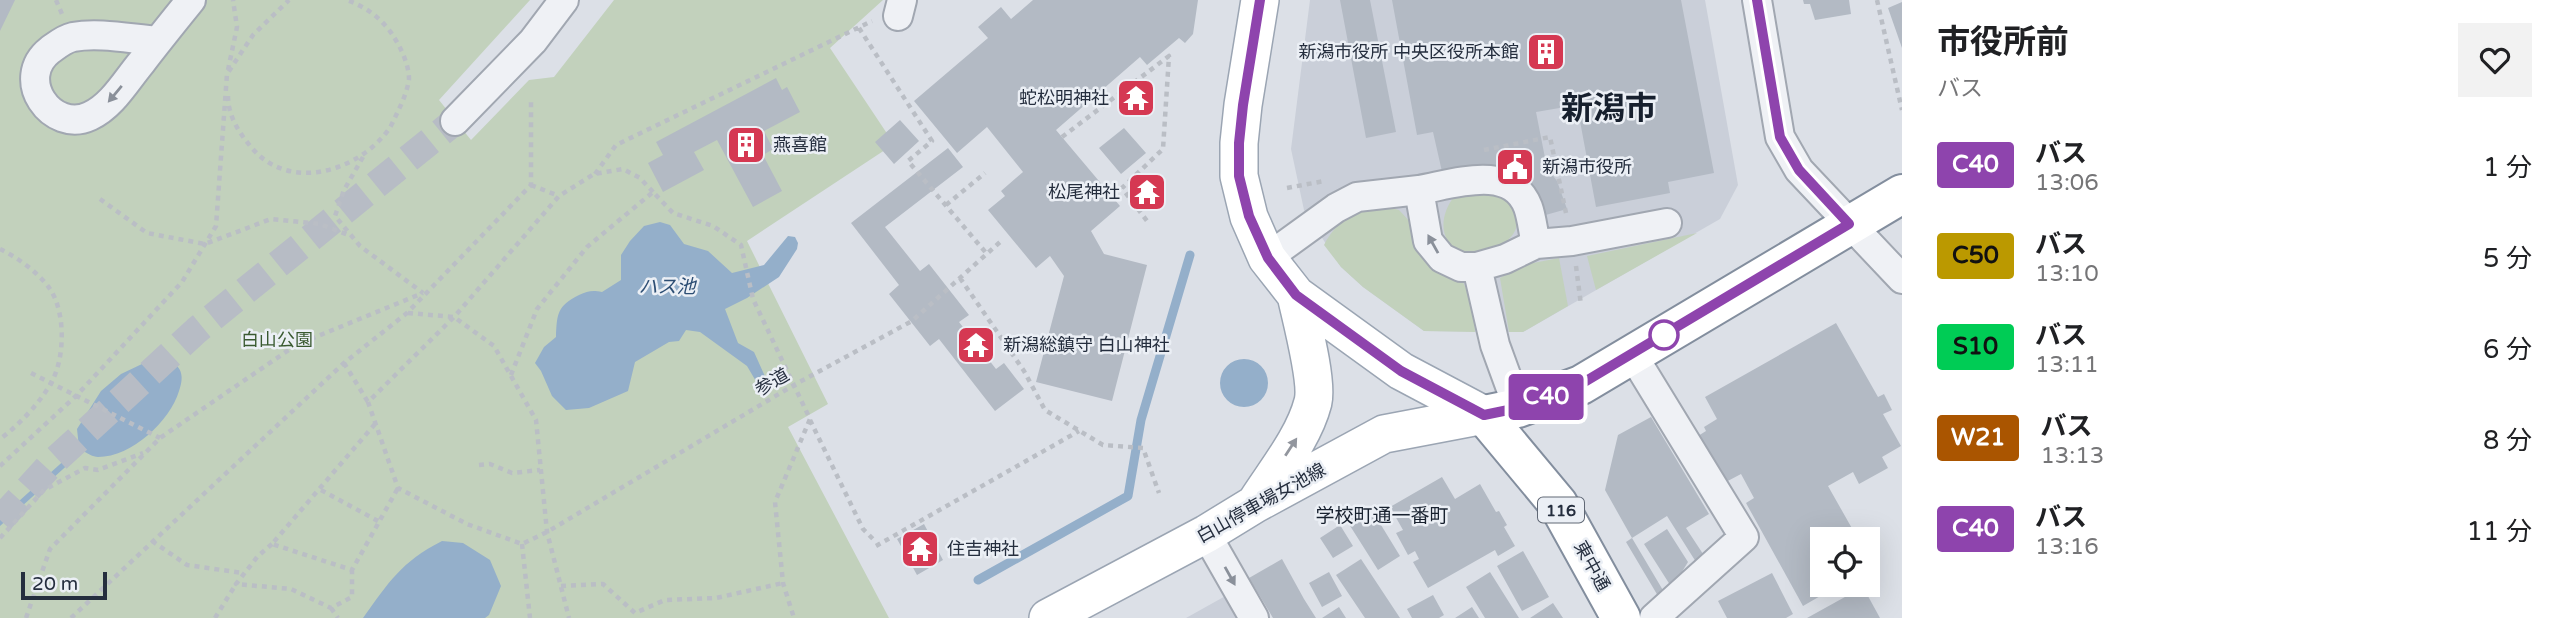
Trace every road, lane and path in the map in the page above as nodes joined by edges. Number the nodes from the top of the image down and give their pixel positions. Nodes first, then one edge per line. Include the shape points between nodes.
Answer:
1 (191, 0) edge
2 (233, 0) edge
3 (297, 0) edge
4 (346, 0) edge
5 (564, 0) edge
6 (1260, 0) edge
7 (1757, 0) edge
8 (1877, 0) edge
9 (288, 1) edge
10 (900, 8) edge
11 (859, 27) junction
12 (158, 41) dead end
13 (227, 74) junction
14 (531, 98) dead end
15 (1902, 110) edge
16 (455, 121) tunnel mouth
17 (1062, 137) dead end
18 (364, 155) junction
19 (985, 173) dead end
20 (594, 174) junction
21 (531, 185) junction
22 (1419, 190) junction
23 (653, 191) junction
24 (1902, 194) edge
25 (559, 196) junction
26 (100, 199) dead end
27 (946, 205) junction
28 (1147, 221) dead end
29 (1667, 223) dead end
30 (1849, 224) junction
31 (351, 236) junction
32 (1000, 242) dead end
33 (205, 244) junction
34 (1536, 244) junction
35 (0, 248) edge
36 (987, 254) junction
37 (1268, 258) junction
38 (1477, 267) junction
39 (960, 278) junction
40 (1902, 279) edge
41 (424, 293) junction
42 (1296, 295) junction
43 (407, 313) junction
44 (454, 317) junction
45 (1632, 354) junction
46 (344, 363) junction
47 (31, 373) dead end
48 (511, 375) junction
49 (52, 383) junction
50 (794, 385) junction
51 (77, 395) junction
52 (368, 402) junction
53 (1501, 411) junction
54 (810, 419) junction
55 (376, 424) junction
56 (1079, 431) junction
57 (160, 438) junction
58 (0, 439) edge
59 (147, 451) junction
60 (478, 465) dead end
61 (0, 466) edge
62 (540, 470) junction
63 (398, 488) junction
64 (321, 490) junction
65 (1159, 493) dead end
66 (1255, 505) junction
67 (378, 521) junction
68 (547, 532) junction
69 (1206, 534) junction
70 (0, 538) edge
71 (873, 539) dead end
72 (152, 541) junction
73 (272, 544) junction
74 (522, 544) junction
75 (876, 546) dead end
76 (352, 570) junction
77 (244, 573) junction
78 (783, 583) junction
79 (236, 584) junction
80 (561, 586) junction
81 (331, 608) junction
82 (77, 610) junction
83 (26, 618) edge
84 (71, 618) edge
85 (84, 618) edge
86 (215, 618) edge
87 (338, 618) edge
88 (530, 618) edge
89 (569, 618) edge
90 (794, 618) edge
91 (1048, 618) edge
92 (1254, 618) edge
93 (1621, 618) edge
94 (1654, 618) edge

1 - 12 street
2 - 13 path via 237,27
3 - 9 path
4 - 18 path via 384,23 401,49 409,78 387,132
5 - 16 street via 533,41
6 - 37 main road via 1243,105 1239,176 1249,216
7 - 30 street via 1780,137 1799,170
8 - 15 path
9 - 13 path via 253,35
10 - 11 path
11 - 20 path via 615,145
11 - 27 path via 932,141 908,161
13 - 18 path via 228,104 239,133 258,156 285,172 336,169
13 - 33 path via 216,226
14 - 21 path
17 - 28 path via 1169,56 1163,149 1122,188
18 - 31 path via 335,216
19 - 27 path
20 - 23 path via 623,169
20 - 25 path
21 - 25 path
21 - 41 path
22 - 34 street via 1490,178 1509,184 1528,208
22 - 37 street via 1357,197
38 -> 22 street via 1450,263 1433,250
23 - 48 path via 587,247 537,309
23 - 50 path via 673,213 713,226 741,244 753,299
24 - 30 highway
25 - 44 path
26 - 33 path via 147,233
27 - 36 path
29 - 34 street
30 - 40 street
30 - 45 highway
31 - 33 path via 320,224 271,219
31 - 41 path
32 - 36 path, 参道
33 - 51 path via 182,282
34 - 38 street
35 - 49 path, bridge via 20,260 50,290 62,323
36 - 39 path, 参道
37 - 42 main road
38 - 53 street via 1495,345
39 - 50 path, 参道 via 912,321
39 - 56 path via 1045,410
41 - 43 path
41 - 57 path via 296,345
42 - 53 main road via 1401,371
66 -> 42 main road via 1298,437 1314,400
43 - 44 path
43 - 46 path
44 - 48 path via 494,346
44 - 52 path
45 - 53 highway via 1581,384
45 - 94 street via 1744,537
46 - 52 path
46 - 72 path
47 - 49 path
48 - 62 path via 536,420
49 - 51 path
49 - 58 path, bridge via 16,428
50 - 54 path
50 - 68 path, 参道
51 - 57 path
51 - 61 path
52 - 55 path
53 - 66 main road, 白山停車場女池線 via 1384,434
53 - 93 highway, 東中通 / 116
54 - 71 path via 863,529
54 - 78 path via 775,502
55 - 63 path
55 - 64 path
56 - 65 path via 1103,445 1143,448
56 - 75 path
57 - 59 path
59 - 70 path via 98,470 85,468 44,490
59 - 83 path via 50,549
60 - 62 path via 490,464 512,473
62 - 68 path
63 - 67 path
63 - 74 path via 467,524
64 - 67 path
64 - 73 path
66 - 69 main road, 白山停車場女池線
67 - 76 path
68 - 74 path, 参道
68 - 80 path
69 - 91 main road, 白山停車場女池線
69 -> 92 street
72 - 77 path via 187,565
72 - 82 path
73 - 76 path
73 - 77 path
74 - 88 path
76 - 81 path via 352,597
77 - 79 path
78 - 80 path via 716,598 665,600 635,613 603,584
78 - 90 path
79 - 81 path via 291,589
79 - 86 path
80 - 89 path
81 - 87 path
82 - 84 path
82 - 85 path

